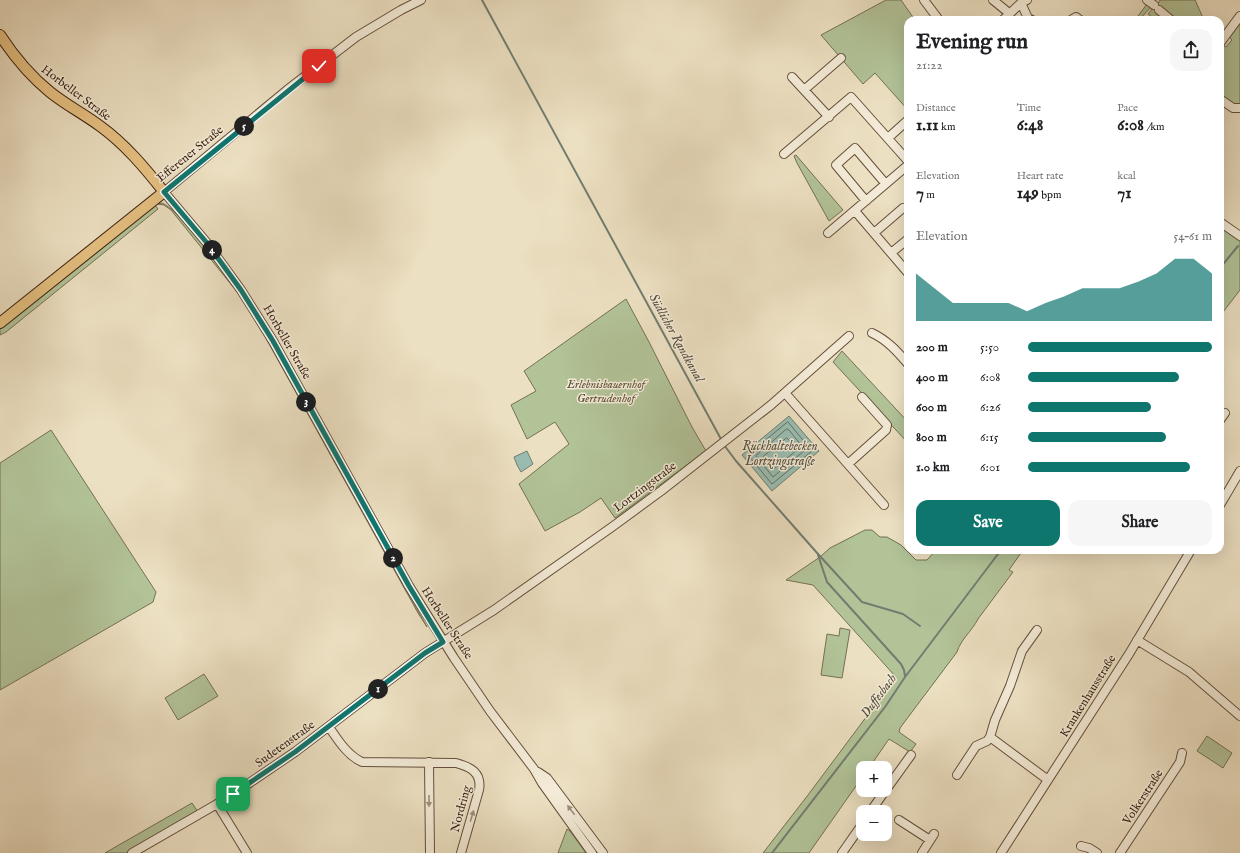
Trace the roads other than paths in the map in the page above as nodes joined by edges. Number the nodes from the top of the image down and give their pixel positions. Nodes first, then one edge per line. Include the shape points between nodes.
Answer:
1 (421, 0) edge
2 (924, 0) edge
3 (993, 0) edge
4 (1024, 2) edge
5 (1153, 5) edge
6 (936, 16) edge
7 (1005, 16) edge
8 (1007, 16) edge
9 (1028, 16) edge
10 (1166, 16) edge
11 (1240, 16) edge
12 (0, 35) edge
13 (1224, 38) edge
14 (841, 58) dead end
15 (792, 78) dead end
16 (804, 90) junction
17 (1224, 102) edge
18 (1240, 108) edge
19 (829, 117) junction
20 (904, 124) edge
21 (888, 138) junction
22 (784, 154) dead end
23 (904, 162) edge
24 (904, 168) edge
25 (885, 184) junction
26 (164, 192) junction
27 (866, 201) junction
28 (903, 208) dead end
29 (855, 211) junction
30 (1224, 225) edge
31 (828, 233) dead end
32 (874, 233) junction
33 (1240, 236) edge
34 (904, 242) edge
35 (891, 253) junction
36 (904, 268) edge
37 (0, 323) edge
38 (872, 332) dead end
39 (849, 336) dead end
40 (904, 359) edge
41 (785, 393) junction
42 (862, 397) dead end
43 (848, 464) junction
44 (1240, 471) edge
45 (1224, 497) edge
46 (884, 505) dead end
47 (1189, 554) edge
48 (1037, 630) dead end
49 (1137, 640) junction
50 (443, 642) junction
51 (1240, 716) edge
52 (329, 726) junction
53 (990, 737) junction
54 (1182, 753) dead end
55 (911, 755) dead end
56 (429, 762) junction
57 (534, 769) junction
58 (957, 775) dead end
59 (1048, 780) junction
60 (217, 804) junction
61 (875, 805) edge
62 (899, 820) dead end
63 (856, 833) edge
64 (1081, 846) dead end
65 (132, 853) edge
66 (247, 853) edge
67 (430, 853) edge
68 (461, 853) edge
69 (592, 853) edge
70 (603, 853) edge
71 (842, 853) edge
72 (922, 853) edge
73 (1002, 853) edge
74 (1097, 853) edge
75 (1120, 853) edge

1 - 26 street, Efferener Straße via 356,37 287,90
2 - 6 street
3 - 7 street
4 - 8 street
4 - 9 street
5 - 10 street
11 - 13 street
12 - 26 main road, Horbeller Straße via 14,58 36,81 101,126 122,144
14 - 16 street
15 - 16 street
16 - 19 street
17 - 18 street via 1233,108
19 - 21 street via 852,97
19 - 22 street
20 - 21 street
21 - 23 street
24 - 25 street
25 - 27 street
25 - 27 street via 855,148 836,165
26 - 37 main road, Efferener Straße
26 - 50 street, Horbeller Straße via 207,243 273,341 409,586
27 - 29 street
28 - 32 street
29 - 31 street
29 - 32 street
30 - 33 street
32 - 35 street
34 - 35 street
35 - 36 street
38 - 40 street via 893,347
39 - 41 street, Lortzingstraße
41 - 43 street
41 - 50 street, Lortzingstraße via 655,495 564,562
42 - 43 street via 887,426 886,430
43 - 46 street
44 - 45 street
47 - 49 street, Krankenhausstraße
48 - 53 street via 1022,651
49 - 51 street via 1189,672
49 - 59 street, Krankenhausstraße
50 - 52 street, Sudetenstraße
50 - 57 street, Horbeller Straße
52 - 56 street, Nordring via 347,752 362,762
52 - 60 street, Sudetenstraße
53 - 58 street via 976,746
53 - 59 street
54 - 75 street, Volkerstraße via 1180,762
55 - 61 street
56 -> 67 street
68 -> 56 street, Nordring via 479,790 478,776 465,765
57 - 69 street, Horbeller Straße
70 -> 57 street, Horbeller Straße via 547,778
59 - 73 street, Krankenhausstraße
60 - 65 street, Sudetenstraße
60 - 66 street
62 - 72 street via 932,837
63 - 71 street
64 - 74 street

